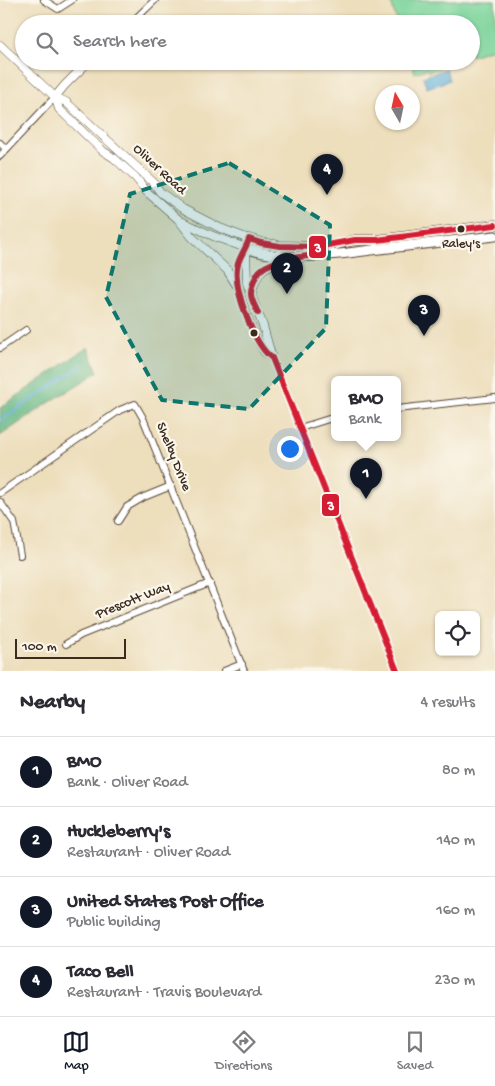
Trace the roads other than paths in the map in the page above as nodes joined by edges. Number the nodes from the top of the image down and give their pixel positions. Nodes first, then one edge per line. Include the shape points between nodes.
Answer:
1 (44, 0) edge
2 (72, 0) edge
3 (155, 0) edge
4 (139, 15) edge
5 (0, 45) edge
6 (15, 59) edge
7 (26, 70) edge
8 (79, 70) edge
9 (55, 97) junction
10 (0, 143) edge
11 (6, 149) junction
12 (0, 156) edge
13 (178, 219) junction
14 (495, 225) edge
15 (495, 236) edge
16 (249, 239) junction
17 (246, 248) junction
18 (297, 257) junction
19 (238, 288) junction
20 (251, 294) junction
21 (26, 330) dead end
22 (0, 348) edge
23 (272, 358) junction
24 (495, 398) edge
25 (401, 409) edge
26 (331, 418) edge
27 (300, 428) junction
28 (171, 486) junction
29 (0, 493) edge
30 (0, 502) edge
31 (118, 521) dead end
32 (20, 555) dead end
33 (210, 583) junction
34 (66, 644) dead end
35 (242, 664) junction
36 (224, 671) edge
37 (244, 671) edge
38 (397, 671) edge

1 - 2 street via 58,9
3 - 4 street
5 - 6 street, Oliver Road
7 - 9 street, Oliver Road
8 - 9 street
9 - 11 street
9 - 13 street, Oliver Road via 59,109
9 - 16 street, Oliver Road via 66,102 160,192 183,209
10 - 11 street
11 - 12 street
13 - 17 street, Oliver Road
13 - 19 street, Oliver Road via 226,270
14 - 16 main road via 318,247 280,246
15 - 18 main road
16 - 17 street, Oliver Road
17 - 18 main road
17 - 19 street, Oliver Road via 237,269
17 - 20 street, Oliver Road via 247,283
18 - 20 street via 261,269
19 - 23 street, Oliver Road via 263,350
20 - 23 street, Oliver Road
21 - 22 street
23 - 27 street, Oliver Road
24 - 25 street
26 - 27 street
27 - 38 street, Oliver Road
28 - 29 street, Shelby Drive via 144,418 135,404 120,410
28 - 31 street via 128,507
28 - 33 street, Shelby Drive
30 - 32 street via 14,522
33 - 34 street, Prescott Way
33 - 35 street, Shelby Drive
35 - 36 street
35 - 37 street, Shelby Drive

